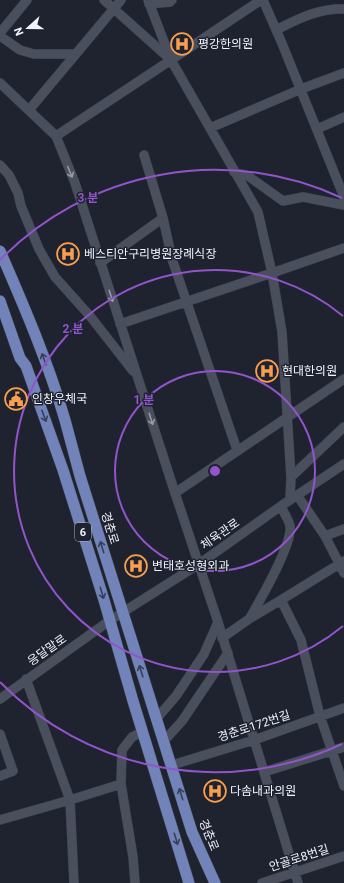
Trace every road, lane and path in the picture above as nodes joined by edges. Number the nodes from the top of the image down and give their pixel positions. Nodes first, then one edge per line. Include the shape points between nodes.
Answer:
1 (28, 0) edge
2 (104, 0) edge
3 (121, 0) edge
4 (172, 0) edge
5 (262, 0) edge
6 (149, 2) edge
7 (114, 8) junction
8 (344, 9) edge
9 (276, 30) junction
10 (0, 34) edge
11 (76, 54) junction
12 (171, 60) junction
13 (344, 73) edge
14 (0, 83) edge
15 (301, 89) junction
16 (29, 110) junction
17 (344, 117) edge
18 (210, 128) junction
19 (317, 128) junction
20 (56, 136) junction
21 (144, 155) dead end
22 (0, 165) edge
23 (234, 172) junction
24 (344, 197) edge
25 (344, 205) edge
26 (162, 218) junction
27 (344, 248) edge
28 (0, 251) edge
29 (100, 263) junction
30 (272, 273) junction
31 (0, 301) edge
32 (186, 302) junction
33 (120, 324) junction
34 (136, 375) junction
35 (344, 379) edge
36 (288, 417) junction
37 (344, 427) edge
38 (237, 450) junction
39 (344, 464) edge
40 (291, 477) junction
41 (174, 493) junction
42 (294, 497) junction
43 (281, 506) junction
44 (344, 529) edge
45 (326, 536) junction
46 (342, 562) edge
47 (199, 564) junction
48 (344, 573) edge
49 (281, 600) junction
50 (122, 612) junction
51 (249, 619) junction
52 (109, 621) junction
53 (218, 622) junction
54 (222, 638) junction
55 (228, 653) junction
56 (26, 679) junction
57 (0, 698) edge
58 (344, 708) edge
59 (320, 716) junction
60 (157, 718) junction
61 (142, 732) junction
62 (0, 734) edge
63 (254, 740) junction
64 (164, 741) junction
65 (344, 747) edge
66 (332, 751) junction
67 (172, 765) junction
68 (264, 772) junction
69 (0, 776) edge
70 (121, 784) junction
71 (344, 786) edge
72 (70, 800) junction
73 (0, 820) edge
74 (344, 856) edge
75 (294, 873) junction
76 (74, 883) edge
77 (135, 883) edge
78 (189, 883) edge
79 (215, 883) edge
80 (262, 883) edge
81 (298, 883) edge

1 - 10 street
2 - 7 street
3 - 7 street
4 - 6 street
5 - 9 street
5 - 12 street
6 - 12 street
7 - 11 street
7 - 12 street
8 - 9 street via 314,12
9 - 15 street
10 - 11 street via 20,50 34,54
11 - 16 street
12 - 18 street
12 - 20 street
13 - 15 street
14 - 16 street
15 - 18 street
15 - 19 street
16 - 20 street
17 - 19 street
18 - 23 street
19 - 24 street
20 -> 29 street via 75,183
21 - 26 street
22 - 34 street via 18,193 39,249 55,277 90,316
23 - 25 street via 248,176 283,201 303,197
23 - 30 street via 258,212
26 - 29 street
26 - 32 street
27 - 30 street
50 -> 28 main road, 경춘로 via 42,353
29 -> 33 street
30 - 32 street
30 - 36 street via 282,332
31 -> 52 main road, 6 via 63,470
32 - 33 street
32 - 38 street
33 - 34 street
34 -> 41 street
35 - 36 street
36 - 38 street
36 - 40 street
37 - 40 street
38 - 41 street
39 - 42 street, 체육관로
40 - 42 street
41 - 47 street
42 - 43 street, 체육관로
42 - 45 street
43 - 47 street, 체육관로
43 - 51 street via 290,526 288,540
44 - 45 street
45 - 46 street
46 - 48 street
46 - 49 street
47 - 50 street, 체육관로
47 - 53 street
49 - 51 street
49 - 59 street via 301,640
50 - 52 street, 체육관로
60 -> 50 main road, 경춘로
51 - 54 street
52 - 56 street, 응달말로
52 - 61 main road, 6
53 - 54 street
53 - 60 street via 204,654 176,696
54 - 55 street
55 - 63 street
55 - 64 street via 182,721
56 - 57 street, 응달말로
56 - 72 street
58 - 59 street, 경춘로172번길
59 - 63 street, 경춘로172번길
59 - 66 street
60 - 64 main road, 경춘로
61 - 70 street via 132,737 122,750
61 -> 78 main road, 6
62 - 69 street via 13,771
63 - 67 street, 경춘로172번길
63 - 68 street
64 - 67 main road, 경춘로
65 - 66 street
66 - 68 street
66 - 71 street
79 -> 67 main road, 경춘로 via 192,832
68 - 75 street
70 - 72 street
70 - 77 street
72 - 73 street
72 - 76 street
74 - 75 street, 안골로8번길
75 - 80 street, 안골로8번길
75 - 81 street

